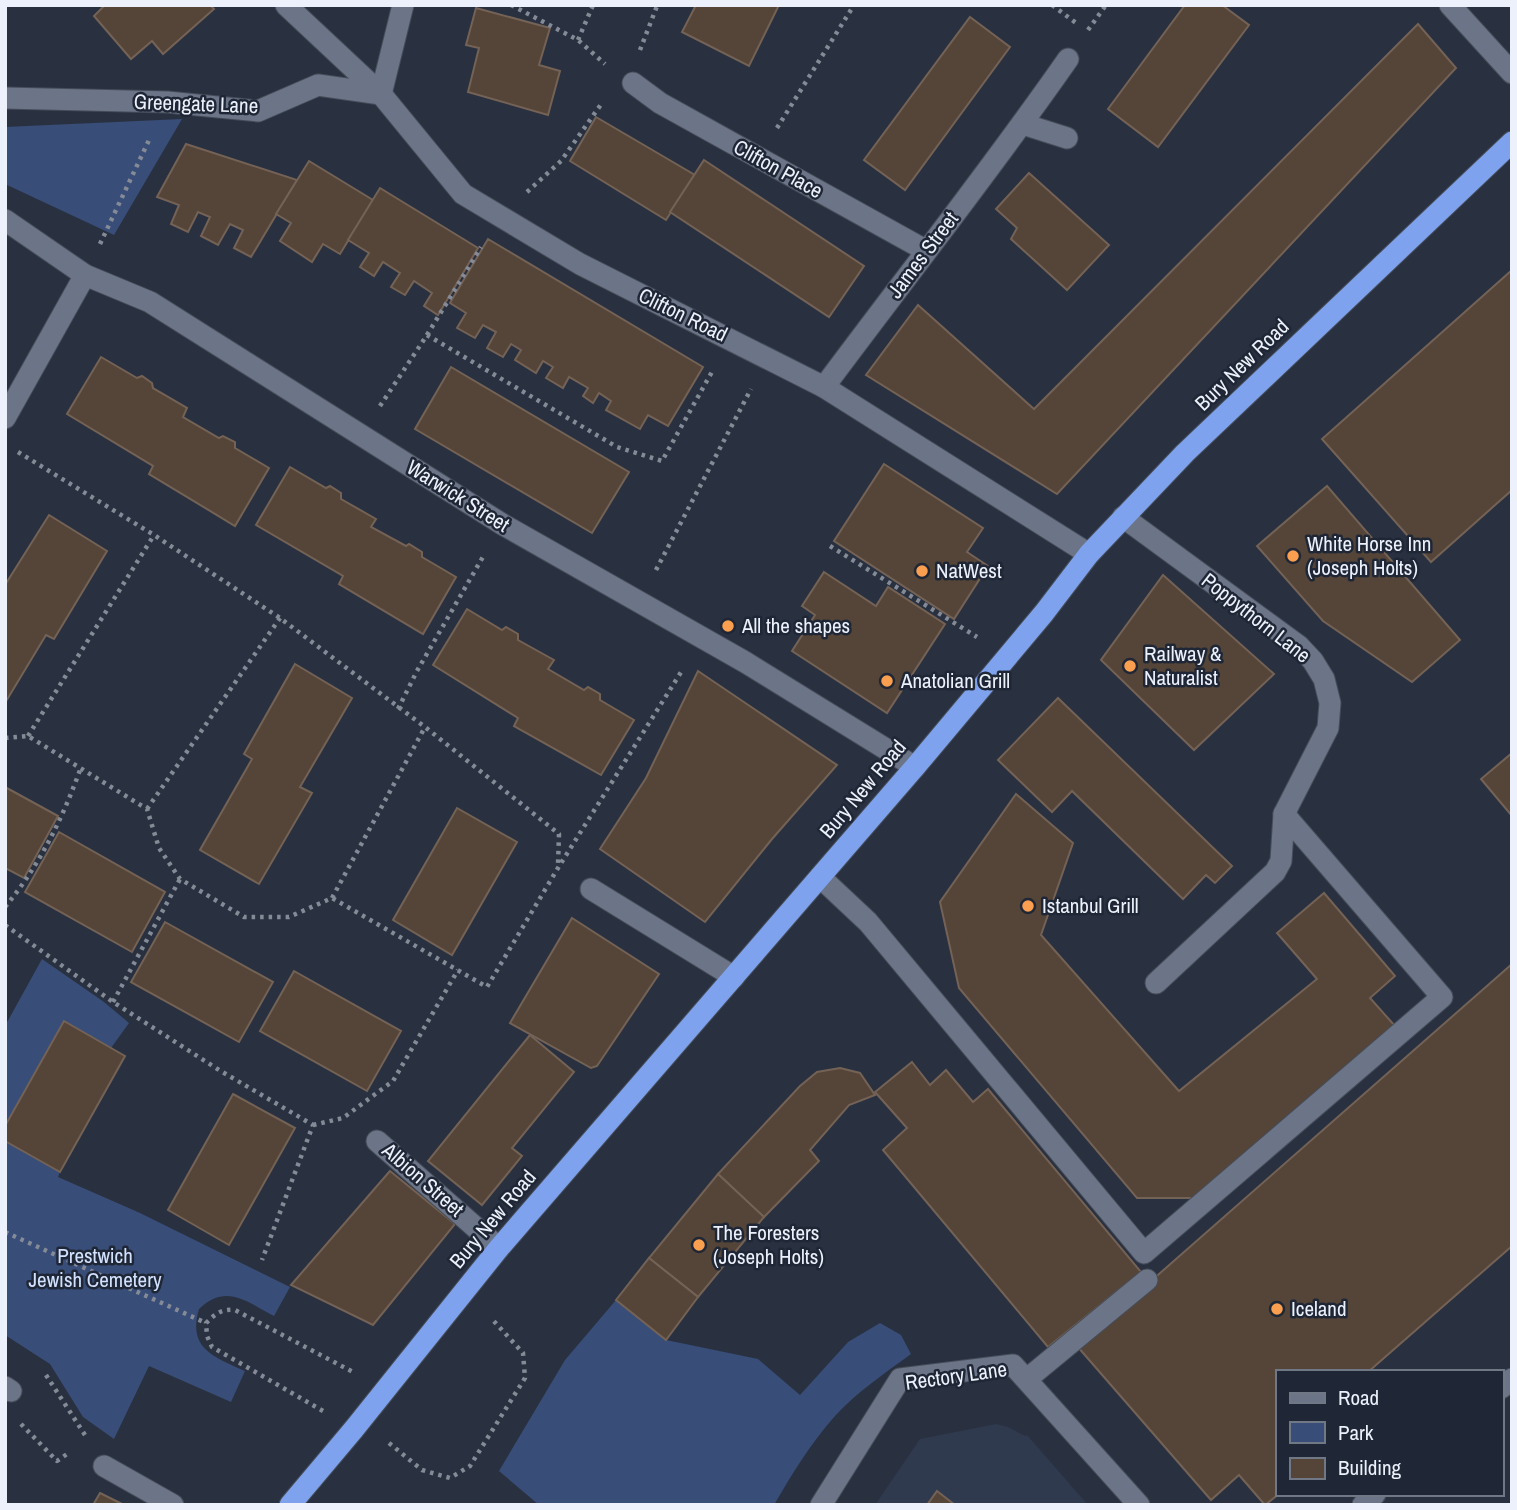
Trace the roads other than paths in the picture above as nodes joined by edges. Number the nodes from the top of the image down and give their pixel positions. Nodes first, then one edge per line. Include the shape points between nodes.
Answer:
1 (286, 5) edge
2 (402, 5) edge
3 (1450, 5) edge
4 (1068, 60) dead end
5 (1512, 73) edge
6 (626, 80) road end
7 (382, 94) junction
8 (5, 98) edge
9 (1023, 124) junction
10 (1067, 138) dead end
11 (1512, 142) edge
12 (5, 220) edge
13 (925, 250) junction
14 (85, 275) junction
15 (824, 387) junction
16 (5, 418) edge
17 (1123, 517) junction
18 (1089, 554) junction
19 (915, 766) junction
20 (1284, 814) junction
21 (820, 877) junction
22 (591, 889) dead end
23 (734, 977) junction
24 (1156, 983) dead end
25 (377, 1140) dead end
26 (499, 1248) junction
27 (1147, 1280) dead end
28 (1027, 1379) junction
29 (104, 1466) road end
30 (173, 1505) edge
31 (290, 1505) edge
32 (821, 1505) edge
33 (1139, 1505) edge

1 - 7 street, Clifton Road
2 - 7 street
3 - 5 street
4 - 9 street, James Street
6 - 13 street, Clifton Place
7 - 8 street, Greengate Lane via 318,85 258,111 167,102
7 - 15 street, Clifton Road via 463,194 580,264
9 - 10 street
9 - 13 street, James Street
11 - 17 highway, Bury New Road
12 - 14 street, Warwick Street
13 - 15 street, James Street
14 - 16 street
14 - 19 street, Warwick Street via 150,302 502,524 745,662
15 - 18 street, Clifton Road
17 - 18 highway, Bury New Road
17 - 20 street, Poppythorn Lane via 1299,646 1324,679 1330,703 1328,728
18 - 19 highway, Bury New Road
19 - 21 highway, Bury New Road
20 - 21 street via 1442,996 1144,1253 869,922
20 - 24 street, Poppythorn Lane via 1281,861 1275,872
21 - 23 highway, Bury New Road
22 - 23 street
23 - 26 highway, Bury New Road
25 - 26 street, Albion Street
26 - 31 highway, Bury New Road
27 - 28 street
28 - 32 street, Rectory Lane via 1013,1365 900,1379
28 - 33 street, Rectory Lane
29 - 30 street

